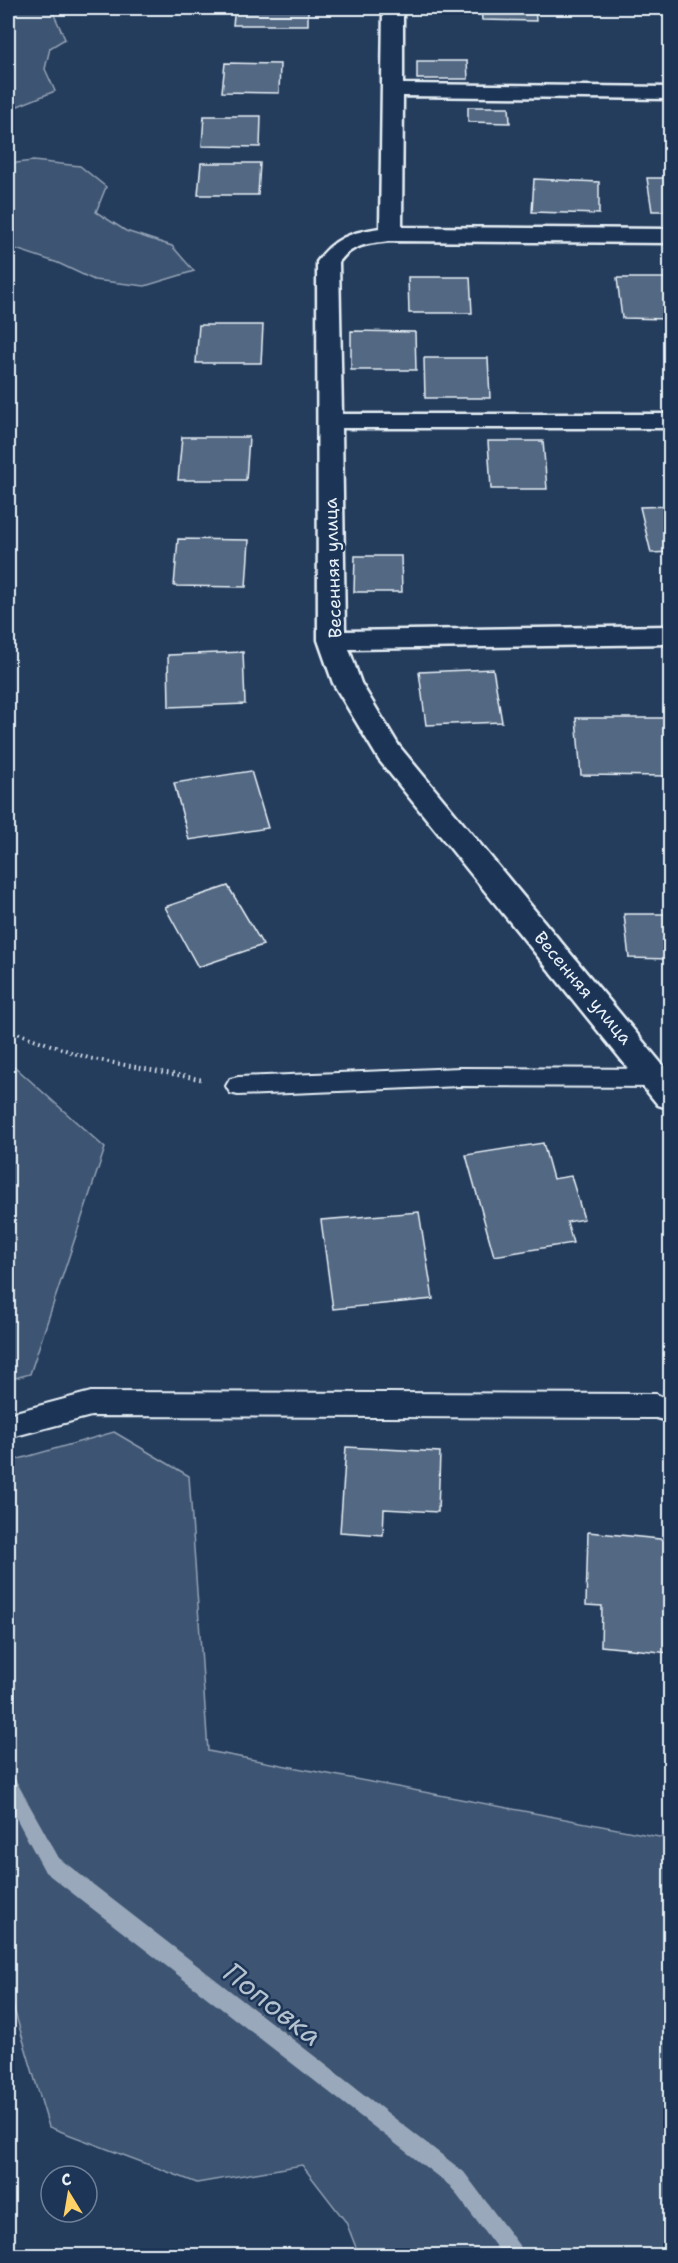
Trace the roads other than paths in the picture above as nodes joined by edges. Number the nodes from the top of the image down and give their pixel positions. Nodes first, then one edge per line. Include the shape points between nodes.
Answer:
1 (393, 8) edge
2 (392, 90) junction
3 (670, 93) edge
4 (391, 234) junction
5 (670, 236) edge
6 (330, 421) junction
7 (670, 421) edge
8 (670, 634) edge
9 (333, 640) junction
10 (666, 1084) edge
11 (238, 1086) road end
12 (670, 1411) edge
13 (8, 1426) edge

1 - 2 street
2 - 3 street
2 - 4 street
4 - 5 street, Весенняя улица
4 - 6 street, Весенняя улица via 360,237 335,248 328,262
6 - 7 street
6 - 9 street, Весенняя улица
8 - 9 street
9 - 10 street, Весенняя улица via 347,683 389,753
10 - 11 lane via 460,1077
12 - 13 lane via 656,1406 91,1404

